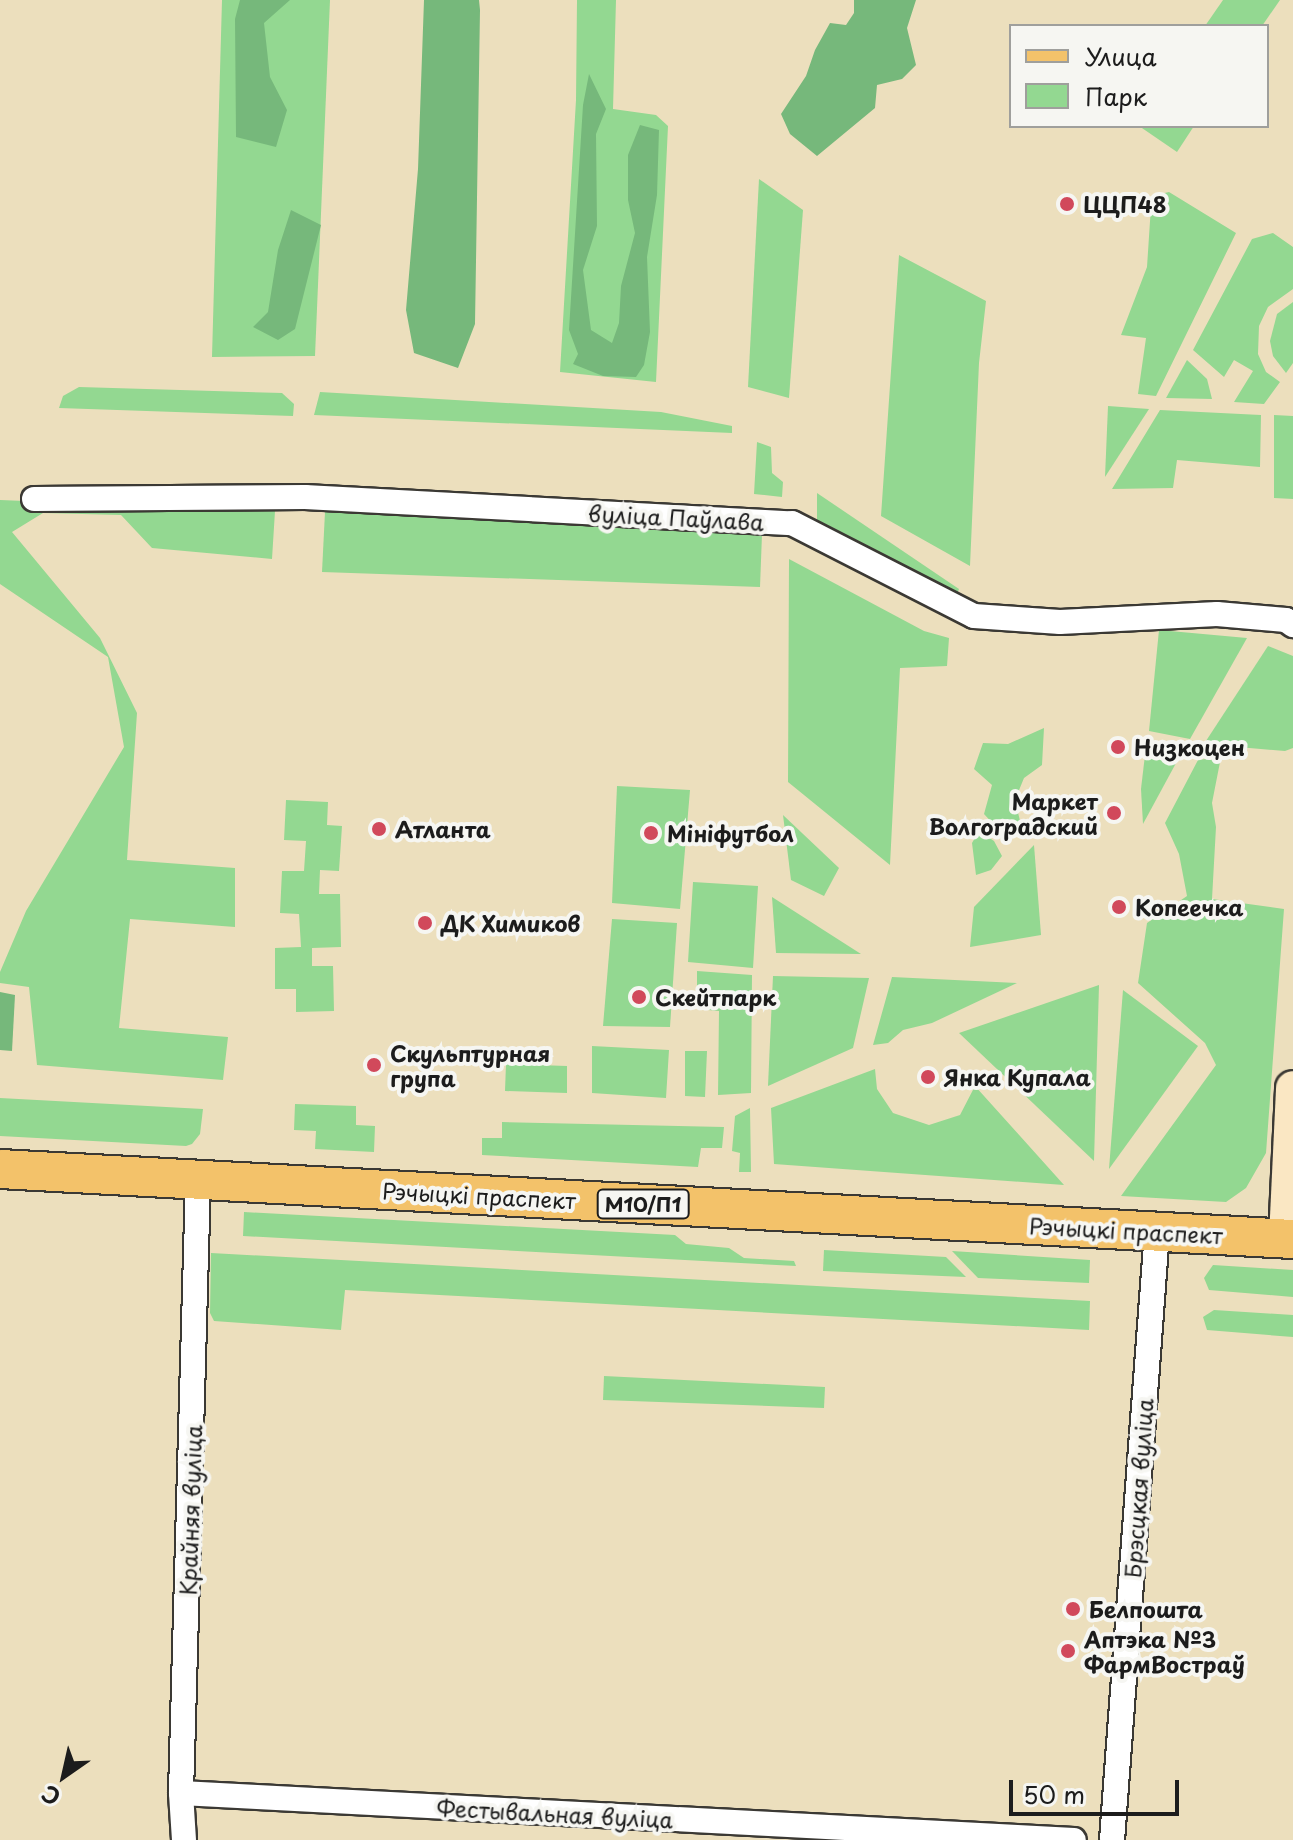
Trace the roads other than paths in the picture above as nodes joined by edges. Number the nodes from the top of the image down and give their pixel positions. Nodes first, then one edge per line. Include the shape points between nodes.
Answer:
1 (34, 499) dead end
2 (1293, 625) edge
3 (1293, 1088) edge
4 (0, 1169) edge
5 (198, 1181) junction
6 (1157, 1232) junction
7 (1289, 1238) edge
8 (181, 1793) junction
9 (184, 1840) edge
10 (1074, 1840) edge
11 (1112, 1840) edge

1 - 2 street, вуліца Паўлава via 305,497 792,523 974,616 1060,622 1217,614
3 - 7 street
4 - 5 main road, Рэчыцкі праспект / М10/П1
5 - 6 main road, Рэчыцкі праспект / М10/П1
5 - 8 street, Крайняя вуліца
6 - 7 main road, Рэчыцкі праспект / М10/П1
6 - 11 street, Брэсцкая вуліца
8 - 9 street, Крайняя вуліца
8 - 10 street, Фестывальная вуліца

